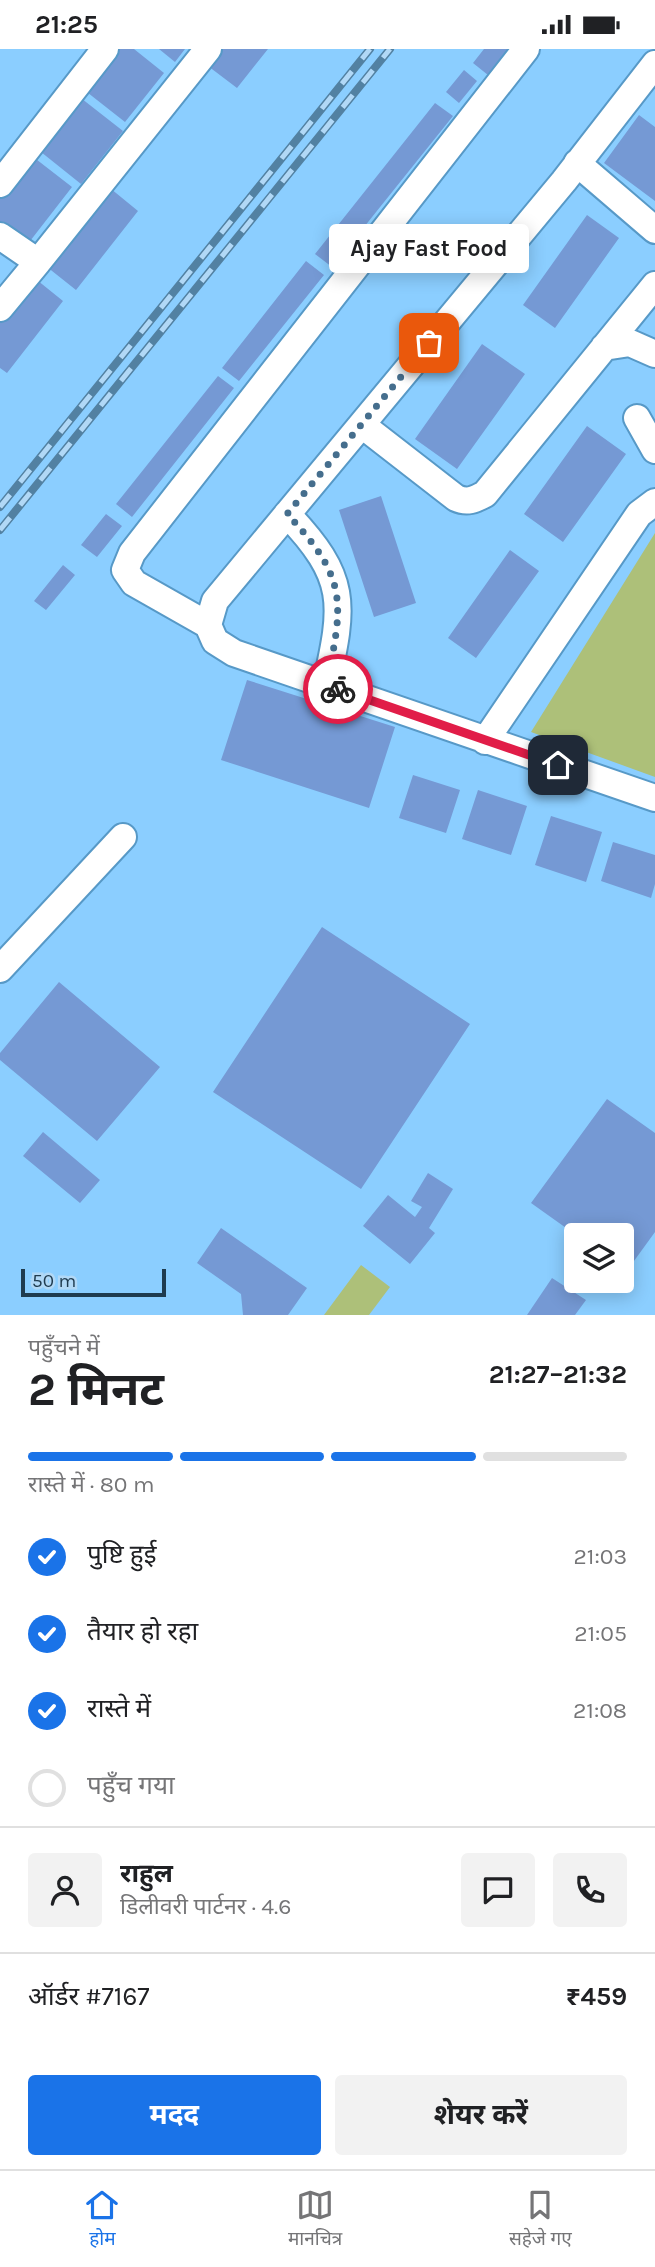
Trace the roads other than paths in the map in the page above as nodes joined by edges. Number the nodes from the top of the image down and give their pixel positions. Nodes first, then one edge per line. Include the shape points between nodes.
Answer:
1 (105, 49) edge
2 (208, 49) edge
3 (526, 49) edge
4 (651, 76) edge
5 (578, 163) junction
6 (0, 184) edge
7 (655, 229) edge
8 (0, 236) edge
9 (38, 262) junction
10 (655, 285) edge
11 (0, 309) edge
12 (604, 347) junction
13 (655, 354) edge
14 (637, 418) dead end
15 (362, 425) junction
16 (655, 450) edge
17 (655, 502) edge
18 (287, 514) junction
19 (208, 625) junction
20 (326, 685) junction
21 (485, 741) junction
22 (655, 798) edge
23 (123, 837) dead end
24 (0, 969) edge

1 - 6 street
2 - 9 street
3 - 19 street via 132,553 125,570 134,583
4 - 5 street
5 - 7 street
5 - 15 street
8 - 9 street
9 - 11 street
10 - 12 street
12 - 13 street via 629,343
12 - 15 street via 485,494 474,500 456,498
14 - 16 street
15 - 18 street
17 - 21 street via 639,514
18 - 19 street via 215,601
18 - 20 street via 327,562 339,595 338,629
19 - 20 street via 215,641 234,653
20 - 21 street
21 - 22 street
23 - 24 street

